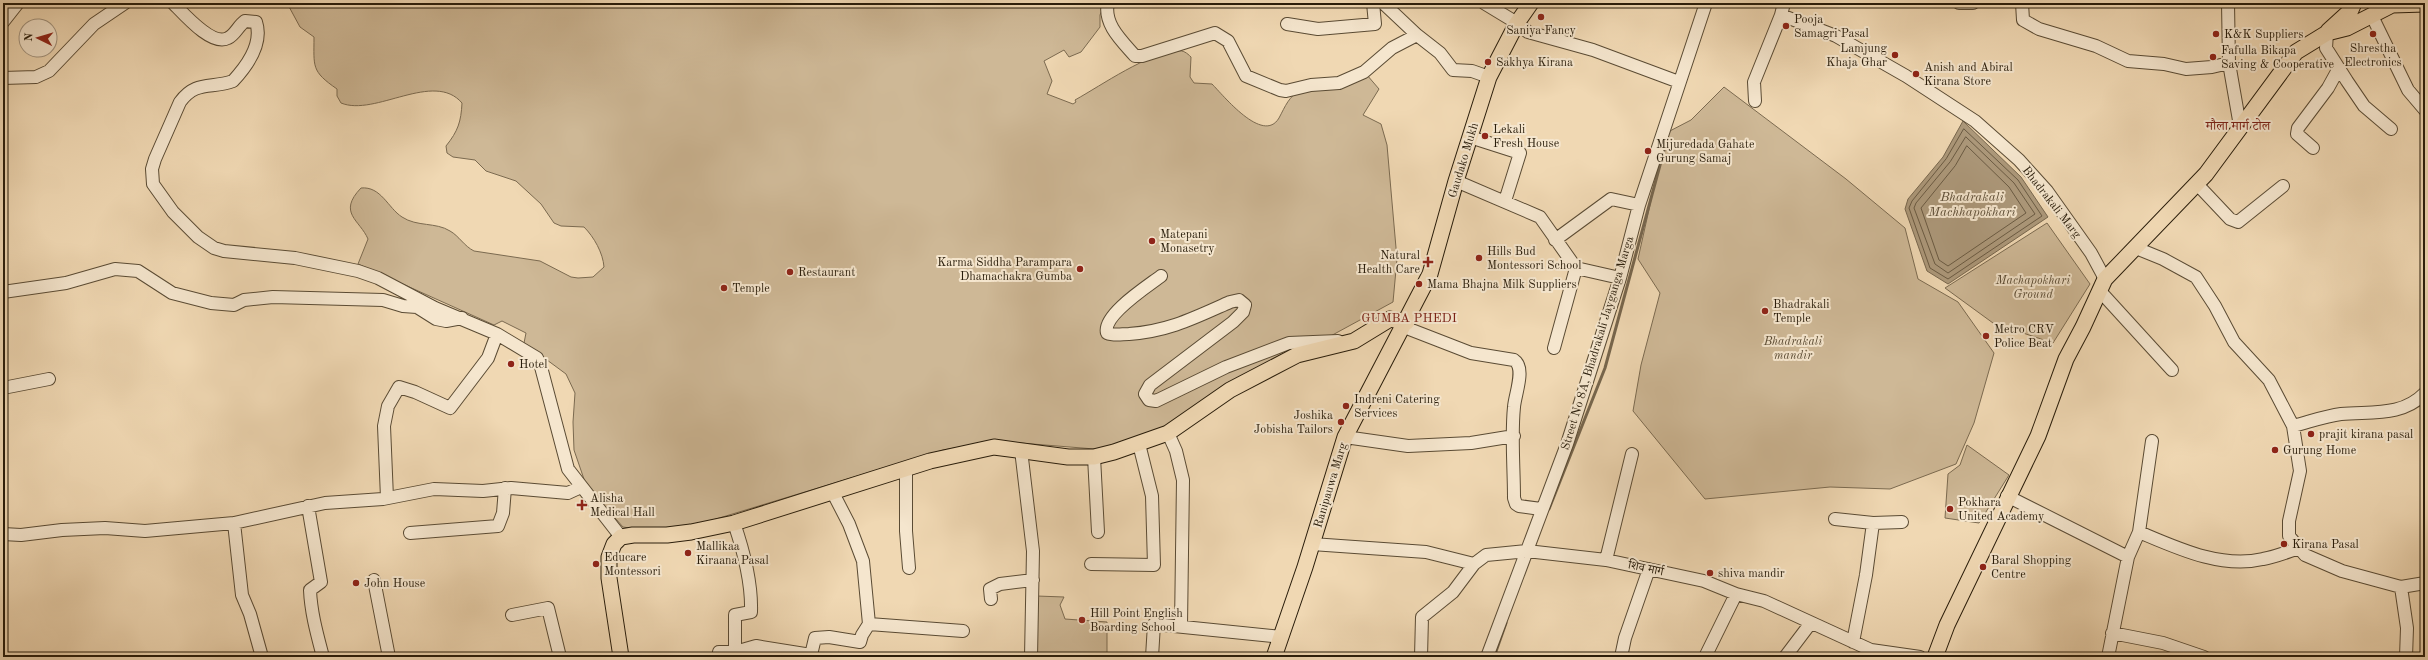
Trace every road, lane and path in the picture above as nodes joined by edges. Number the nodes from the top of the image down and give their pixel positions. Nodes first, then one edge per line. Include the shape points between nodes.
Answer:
1 (18, 3) edge
2 (125, 3) edge
3 (173, 3) edge
4 (1108, 3) edge
5 (1373, 3) edge
6 (1383, 3) edge
7 (1484, 3) edge
8 (1531, 3) edge
9 (1706, 3) edge
10 (1784, 3) edge
11 (1958, 3) edge
12 (1973, 3) edge
13 (2022, 3) edge
14 (2228, 3) edge
15 (2354, 3) edge
16 (2390, 4) edge
17 (2425, 4) edge
18 (1781, 16) junction
19 (2372, 16) junction
20 (3, 22) edge
21 (1517, 23) junction
22 (1288, 24) dead end
23 (2327, 33) junction
24 (1417, 35) junction
25 (2229, 63) junction
26 (2339, 68) junction
27 (1489, 77) junction
28 (3, 78) edge
29 (1679, 82) junction
30 (1755, 101) dead end
31 (2425, 110) edge
32 (2240, 126) junction
33 (2391, 129) dead end
34 (1470, 137) junction
35 (2313, 148) dead end
36 (1456, 181) junction
37 (2196, 183) junction
38 (2283, 186) dead end
39 (1505, 201) junction
40 (1639, 205) junction
41 (1556, 240) junction
42 (2136, 248) junction
43 (1576, 268) junction
44 (1161, 276) dead end
45 (1620, 278) junction
46 (2102, 284) junction
47 (3, 292) edge
48 (462, 318) junction
49 (1405, 325) junction
50 (497, 334) junction
51 (1354, 341) junction
52 (1554, 348) dead end
53 (2172, 370) dead end
54 (48, 379) dead end
55 (3, 388) edge
56 (2425, 393) edge
57 (2293, 426) junction
58 (1168, 433) junction
59 (1514, 436) junction
60 (1345, 437) junction
61 (2152, 440) dead end
62 (1139, 444) junction
63 (1021, 450) junction
64 (1632, 454) dead end
65 (1094, 457) junction
66 (906, 469) junction
67 (582, 487) junction
68 (505, 488) junction
69 (832, 491) junction
70 (2007, 496) junction
71 (387, 498) junction
72 (308, 506) junction
73 (1541, 509) junction
74 (1835, 519) dead end
75 (1902, 522) dead end
76 (234, 523) junction
77 (734, 523) junction
78 (1873, 523) junction
79 (1098, 532) dead end
80 (2139, 532) junction
81 (410, 533) dead end
82 (3, 534) edge
83 (621, 538) junction
84 (1312, 544) junction
85 (2299, 548) junction
86 (1526, 551) junction
87 (2128, 558) junction
88 (1606, 560) junction
89 (1091, 564) dead end
90 (1474, 564) junction
91 (909, 568) dead end
92 (1649, 569) junction
93 (374, 580) dead end
94 (1033, 580) junction
95 (2425, 583) edge
96 (2401, 587) junction
97 (1736, 594) junction
98 (991, 599) dead end
99 (512, 615) dead end
100 (868, 624) junction
101 (1810, 624) junction
102 (1182, 626) junction
103 (963, 631) dead end
104 (2112, 633) junction
105 (1281, 637) junction
106 (1853, 642) junction
107 (735, 652) junction
108 (262, 657) edge
109 (323, 657) edge
110 (389, 657) edge
111 (560, 657) edge
112 (621, 657) edge
113 (718, 657) edge
114 (1031, 657) edge
115 (1152, 657) edge
116 (1274, 657) edge
117 (1421, 657) edge
118 (1487, 657) edge
119 (1621, 657) edge
120 (1706, 657) edge
121 (1785, 657) edge
122 (1920, 657) edge
123 (1935, 657) edge
124 (2108, 657) edge
125 (2204, 657) edge
126 (2406, 657) edge

1 - 20 street
2 - 28 street via 94,24 49,71 36,77
3 - 48 street via 213,39 229,38 245,21 256,22 257,42 233,81 200,86 186,94 180,102 152,169 155,190 198,237 214,248 240,254 295,258 358,271 399,287 435,308
4 - 24 street via 1108,17 1113,28 1135,56 1215,33 1228,41 1246,76 1286,91 1352,79 1392,48
5 - 22 street via 1375,24 1318,29
6 - 24 street
7 - 21 street
8 - 21 main road, Gaudako Mukh
9 - 29 street, Street No 8A, Bhadrakali Jayganga Marga
10 - 18 street
11 - 12 street
13 - 25 street via 2023,20 2039,29 2096,46 2128,61 2186,69
14 - 25 street
15 - 23 main road via 2351,10 2333,24
16 - 17 main road
16 - 19 main road
18 - 30 street via 1754,82
18 - 46 street, Bhadrakali Marg via 1836,36 1906,76 1974,121 2019,160 2047,191 2091,253
19 - 23 main road
19 - 31 street via 2408,90
21 - 27 main road, Gaudako Mukh
21 - 29 street via 1528,32 1593,50
23 - 26 street via 2326,48
23 - 32 main road via 2296,52
24 - 27 street via 1440,53 1453,70 1472,71
25 - 32 street
26 - 33 street via 2364,106
26 - 35 street via 2328,88 2298,128 2297,134
27 - 34 main road, Gaudako Mukh
29 - 40 street, Street No 8A, Bhadrakali Jayganga Marga
32 - 37 main road via 2224,151
34 - 36 main road, Gaudako Mukh
34 - 39 street via 1520,153
36 - 39 street
36 - 49 main road, Gaudako Mukh via 1430,274
37 - 38 street via 2230,220 2238,222
37 - 42 main road
39 - 41 street via 1540,217
40 - 41 street via 1611,199
40 - 45 street, Street No 8A, Bhadrakali Jayganga Marga
41 - 43 street
42 - 46 main road
42 - 57 street via 2196,277 2234,342 2269,380
43 - 45 street
43 - 52 street
44 - 51 street via 1112,316 1107,325 1107,332 1154,332 1170,328 1230,302 1239,300 1245,305 1243,312 1234,322 1150,385 1146,394 1148,400 1156,401 1226,367 1290,343
45 - 73 street, Street No 8A, Bhadrakali Jayganga Marga via 1566,444
46 - 53 street, Bhadrakali Marg
46 - 70 main road via 2066,359 2038,436
47 - 48 street via 66,283 115,269 138,271 172,293 211,303 234,305 244,300 273,297 382,300 417,307 436,319 446,321
48 - 50 street
49 - 51 main road via 1390,319
49 - 59 street via 1471,353 1514,360 1518,363 1520,369 1514,408
49 - 60 main road, Ranipauwa Marg
50 - 67 street via 537,358 568,469
50 - 71 street via 488,358 450,408 399,387 388,406 384,426
51 - 58 main road via 1297,355 1230,390
54 - 55 street
56 - 57 street via 2406,407 2387,412 2340,414
57 - 85 street via 2300,471 2289,521 2289,536
58 - 62 main road
58 - 102 street via 1176,451 1183,480
59 - 60 street via 1471,443 1408,446
59 - 73 street via 1516,504
60 - 84 main road, Ranipauwa Marg
61 - 80 street
62 - 65 main road
62 - 89 street via 1152,496 1154,565
63 - 65 main road via 1068,457
63 - 66 main road via 994,447
63 - 94 street via 1033,551
64 - 88 street
65 - 79 street
66 - 69 main road
66 - 91 street
67 - 68 street via 568,493
67 - 83 street
68 - 71 street via 483,492 434,489
68 - 81 street via 503,513 498,526
69 - 77 main road
69 - 100 street via 849,524 863,561
70 - 87 street
70 - 123 main road via 1947,625
71 - 72 street
72 - 76 street
72 - 109 street via 321,582 310,590 312,618
73 - 86 street, Street No 8A, Bhadrakali Jayganga Marga
74 - 78 street
75 - 78 street
76 - 82 street via 146,531 105,528 21,535
76 - 108 street via 242,595
77 - 83 main road via 685,533 633,535
77 - 107 street via 742,545 751,602 749,614 736,615
78 - 106 street
80 - 85 street via 2179,549 2222,561 2262,560
80 - 87 street
83 - 112 main road via 614,544 609,557 609,578
84 - 90 street via 1426,552
84 - 105 main road, Ranipauwa Marg
85 - 96 street via 2305,555 2342,571
86 - 88 street, शिव मार्ग
86 - 90 street, शिव मार्ग via 1486,555
86 - 118 street, Street No 8A, Bhadrakali Jayganga Marga
87 - 104 street
88 - 92 street, शिव मार्ग
90 - 117 street, शिव मार्ग via 1454,592 1422,617
92 - 97 street, शिव मार्ग via 1704,581
92 - 119 street
93 - 110 street
94 - 98 street via 1000,584 990,589
94 - 114 street
95 - 96 street
96 - 126 street via 2407,628
97 - 101 street, शिव मार्ग via 1764,602
97 - 120 street
99 - 111 street via 548,608
100 - 103 street
100 - 107 street via 860,642 829,637 815,638 811,655 756,646
101 - 106 street, शिव मार्ग
101 - 121 street
102 - 105 street
102 - 115 street via 1154,624
104 - 124 street
104 - 125 street via 2163,643
105 - 116 main road, Ranipauwa Marg
106 - 122 street, शिव मार्ग via 1871,650
107 - 113 street via 719,652

